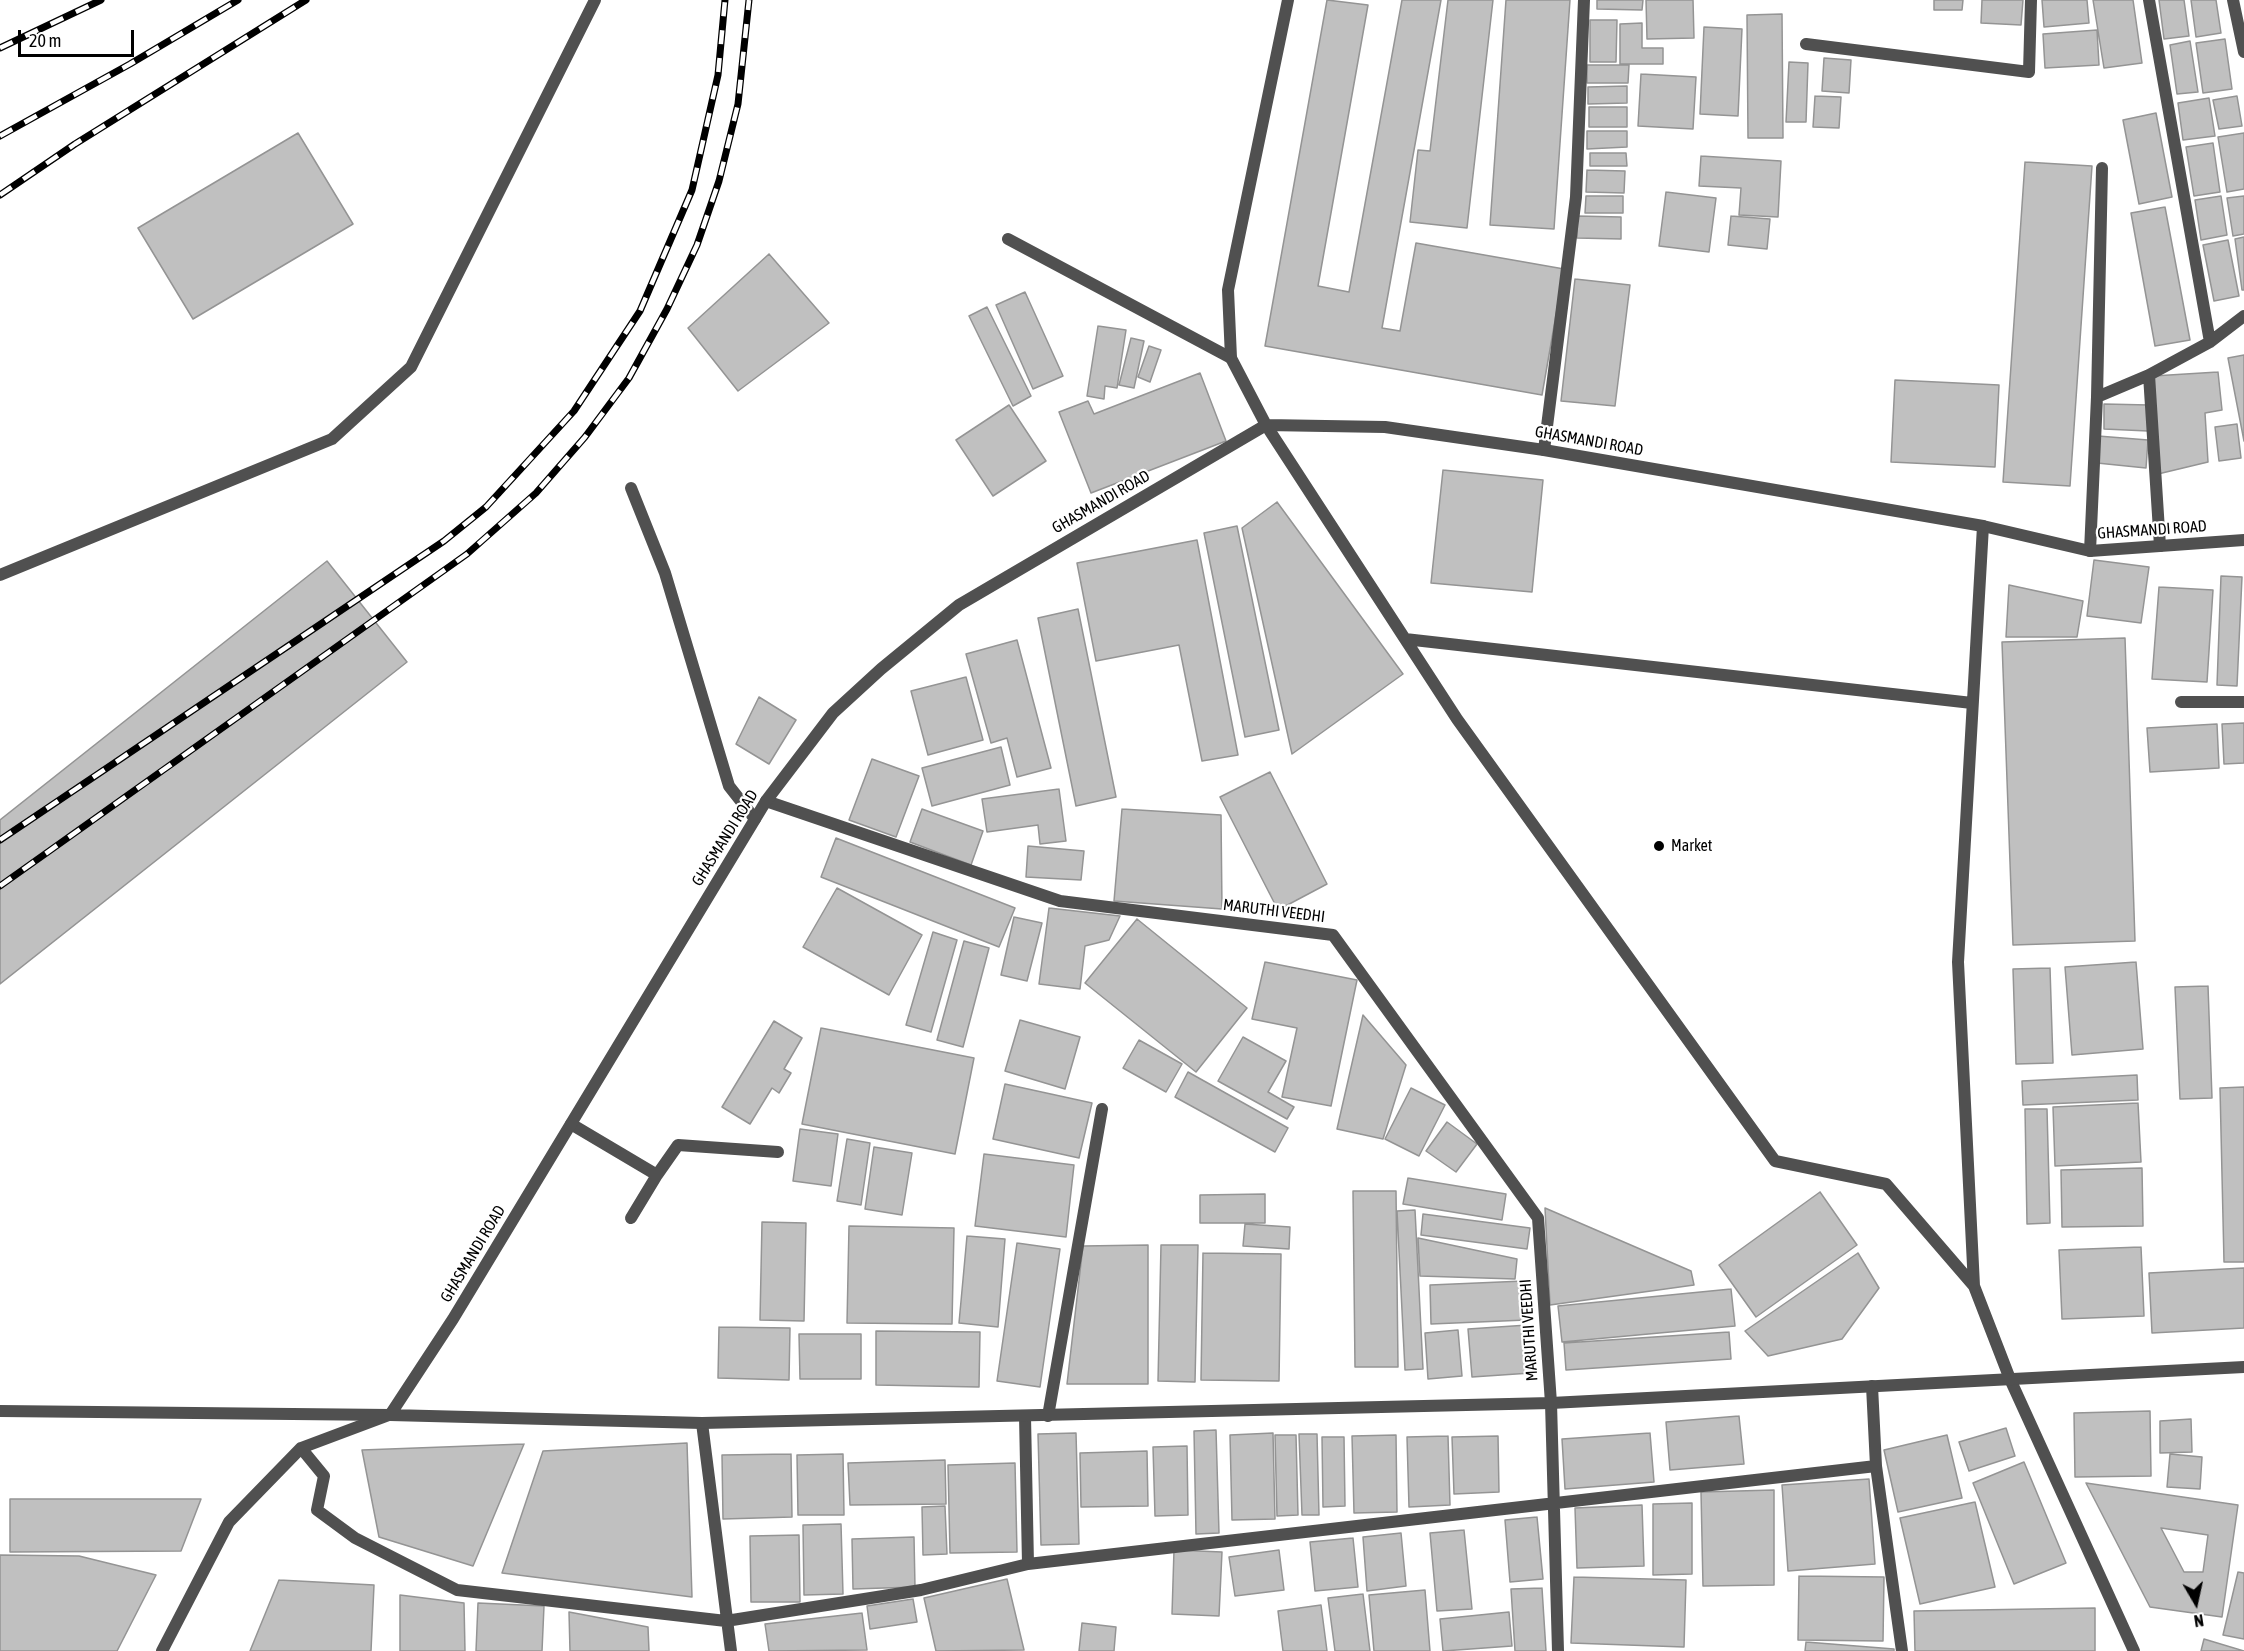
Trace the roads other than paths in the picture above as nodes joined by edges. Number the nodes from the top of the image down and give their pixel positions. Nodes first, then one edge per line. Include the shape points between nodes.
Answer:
1 (595, 0) edge
2 (1288, 0) edge
3 (1584, 0) edge
4 (2031, 0) edge
5 (2149, 0) edge
6 (2234, 0) edge
7 (1806, 44) dead end
8 (2244, 52) edge
9 (2102, 168) dead end
10 (1008, 239) dead end
11 (2244, 316) edge
12 (2210, 342) junction
13 (1231, 358) junction
14 (2149, 375) junction
15 (2097, 397) junction
16 (1266, 425) junction
17 (1544, 450) junction
18 (631, 488) dead end
19 (1983, 526) junction
20 (2244, 540) edge
21 (2160, 546) junction
22 (2090, 551) junction
23 (0, 576) edge
24 (1405, 639) junction
25 (2181, 702) dead end
26 (2244, 702) edge
27 (1972, 703) junction
28 (766, 801) junction
29 (755, 819) junction
30 (1102, 1109) dead end
31 (571, 1124) junction
32 (778, 1152) dead end
33 (657, 1175) junction
34 (631, 1218) dead end
35 (1974, 1286) junction
36 (2244, 1367) edge
37 (2010, 1379) junction
38 (1872, 1386) junction
39 (1551, 1403) junction
40 (0, 1411) edge
41 (390, 1415) junction
42 (1025, 1416) junction
43 (1048, 1416) junction
44 (702, 1423) junction
45 (301, 1448) junction
46 (1876, 1466) junction
47 (1554, 1505) junction
48 (1028, 1564) junction
49 (726, 1621) junction
50 (162, 1651) edge
51 (731, 1651) edge
52 (1558, 1651) edge
53 (1902, 1651) edge
54 (2134, 1651) edge

1 - 23 street via 411,367 332,439
2 - 13 street via 1228,290
3 - 17 street via 1576,197
4 - 7 street via 2029,72
5 - 12 street
6 - 8 street
9 - 15 street
10 - 13 street
11 - 12 street
12 - 14 street
13 - 16 street
14 - 15 street
14 - 21 street
15 - 22 street
16 - 17 street, GHASMANDI ROAD via 1385,427
16 - 24 street
16 - 28 street, GHASMANDI ROAD via 959,605 833,712
17 - 19 street, GHASMANDI ROAD
18 - 29 street via 665,573 729,786
19 - 22 street, GHASMANDI ROAD
19 - 27 street
20 - 21 street, GHASMANDI ROAD
21 - 22 street, GHASMANDI ROAD
24 - 27 street
24 - 35 street via 1457,718 1775,1161 1886,1184
25 - 26 street
27 - 35 street via 1958,962
28 - 29 street, GHASMANDI ROAD
28 - 39 street, MARUTHI VEEDHI via 1060,901 1334,935 1538,1218
29 - 31 street, GHASMANDI ROAD
30 - 43 street
31 - 33 street
31 - 41 street, GHASMANDI ROAD
32 - 33 street via 678,1145
33 - 34 street
35 - 37 street
36 - 37 street
37 - 38 street
37 - 54 street
38 - 39 street
38 - 46 street
39 - 43 street
39 - 47 street, MARUTHI VEEDHI
40 - 41 street
41 - 44 street
41 - 45 street
42 - 43 street
42 - 44 street
42 - 48 street
44 - 49 street
45 - 49 street via 324,1476 317,1510 355,1538 457,1590
45 - 50 street via 229,1522
46 - 47 street
46 - 53 street
47 - 48 street
47 - 52 street, MARUTHI VEEDHI
48 - 49 street via 921,1590
49 - 51 street

